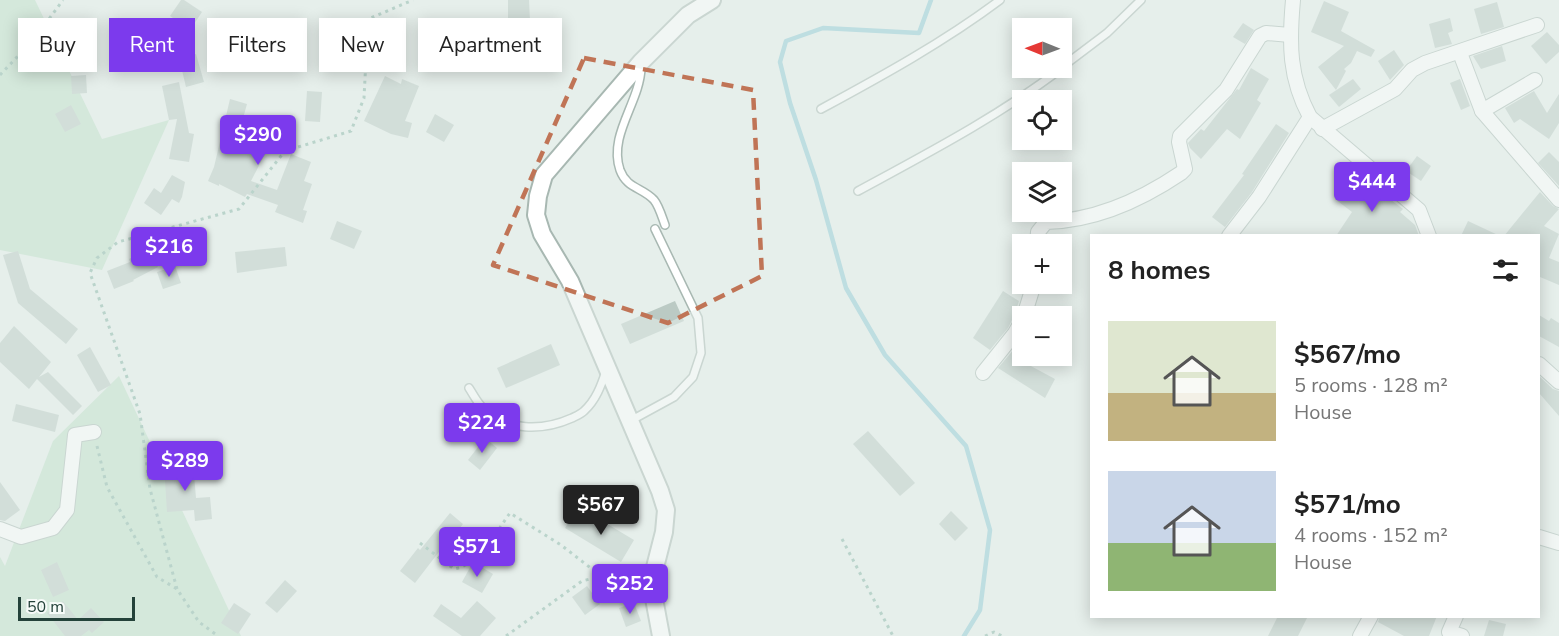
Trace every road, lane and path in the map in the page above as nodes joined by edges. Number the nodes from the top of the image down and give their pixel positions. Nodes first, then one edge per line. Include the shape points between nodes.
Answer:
1 (63, 0) edge
2 (413, 0) edge
3 (712, 0) edge
4 (1000, 0) edge
5 (1141, 0) edge
6 (1293, 0) edge
7 (1537, 25) dead end
8 (1290, 35) junction
9 (1460, 53) junction
10 (1072, 59) edge
11 (641, 62) junction
12 (0, 75) edge
13 (1048, 78) edge
14 (1535, 80) dead end
15 (821, 109) dead end
16 (1482, 111) junction
17 (1310, 117) junction
18 (1322, 129) junction
19 (858, 191) dead end
20 (1559, 200) edge
21 (665, 225) dead end
22 (655, 229) dead end
23 (1038, 234) edge
24 (1231, 234) edge
25 (1428, 234) edge
26 (1012, 337) edge
27 (1540, 365) edge
28 (607, 369) junction
29 (984, 373) dead end
30 (1559, 382) edge
31 (469, 388) dead end
32 (630, 421) junction
33 (94, 432) joint
34 (0, 529) edge
35 (1540, 537) edge
36 (842, 539) dead end
37 (420, 543) dead end
38 (1559, 543) edge
39 (655, 568) junction
40 (601, 576) junction
41 (177, 589) junction
42 (1370, 618) edge
43 (218, 636) edge
44 (506, 636) edge
45 (661, 636) edge
46 (893, 636) edge
47 (985, 636) edge
48 (1002, 636) edge
49 (1360, 636) edge

1 - 12 path
2 - 41 path via 359,23 366,59 364,98 351,130 285,152 239,209 118,242 97,258 90,273 140,414 150,489
3 - 11 street via 688,15
4 - 15 lane via 903,64
5 - 10 lane
6 - 8 street
7 - 9 street
8 - 17 street via 1294,78
8 - 23 street via 1260,36 1226,90 1184,130 1179,142 1185,163 1181,173 1134,201 1069,222 1046,222
9 - 16 street
9 - 18 street via 1412,70 1395,89
11 - 21 lane via 640,80 621,133 618,157 629,184 654,200
11 - 28 street via 544,175 538,196 536,215 542,234 570,281
13 - 19 lane via 1026,96
14 - 16 street
16 - 20 street
17 - 18 street
17 - 24 street
18 - 25 street via 1419,210
22 - 32 lane via 698,318 701,353 693,377 674,397
26 - 29 street
27 - 30 street
28 - 31 lane via 598,395 583,413 558,424 535,428 496,417 482,407
28 - 32 street
32 - 39 street via 666,510
33 - 34 street via 75,435 67,510 53,528 21,537
33 - 41 path via 107,487 157,577
35 - 38 street
36 - 46 path
37 - 40 path via 454,569 462,568 480,555 510,513
39 - 40 path
39 - 45 street via 653,593
40 - 44 path via 582,581
41 - 43 path via 199,622
42 - 49 street
47 - 48 path via 994,632

